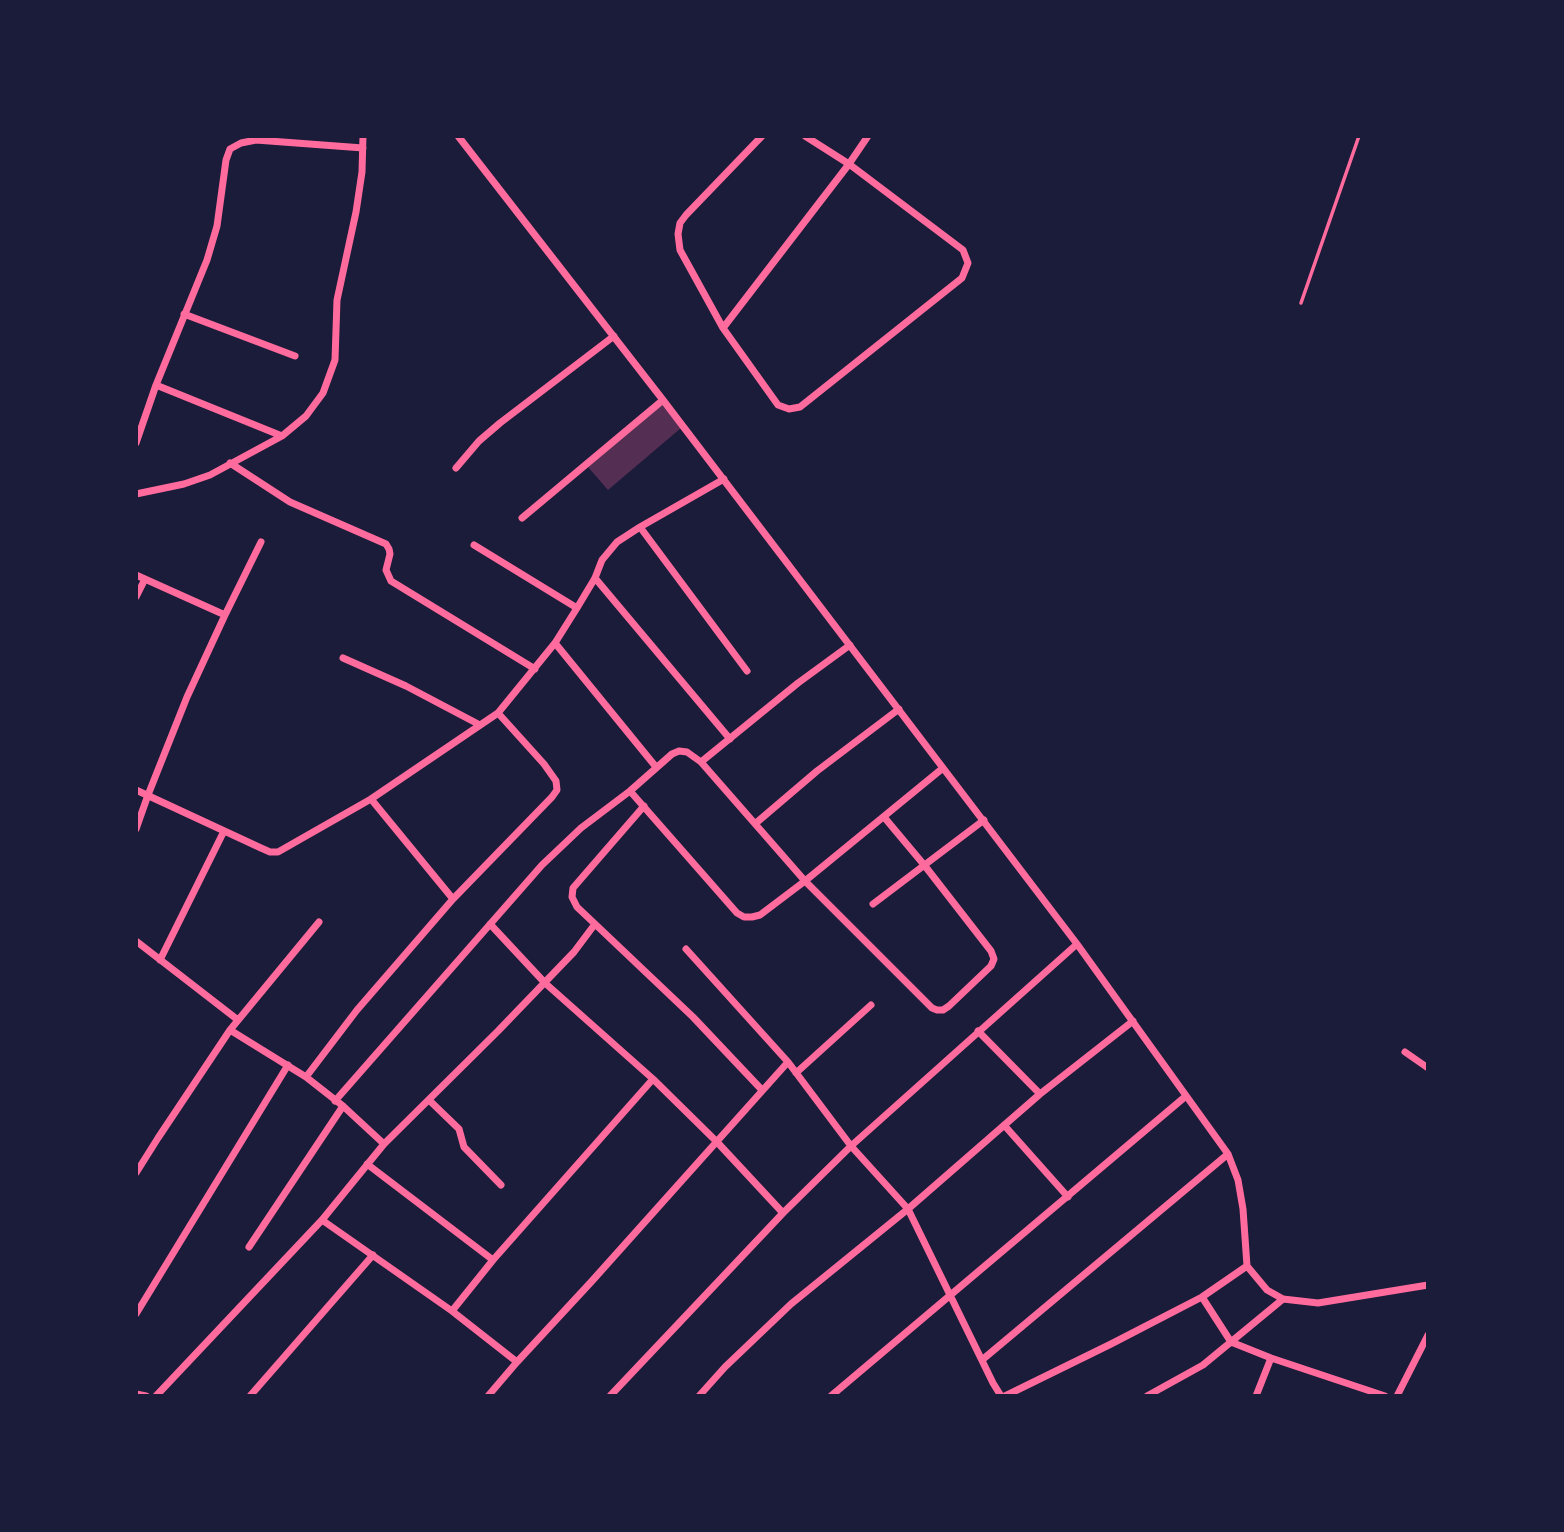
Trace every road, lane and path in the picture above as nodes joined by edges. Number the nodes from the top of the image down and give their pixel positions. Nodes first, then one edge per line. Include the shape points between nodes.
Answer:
1 (363, 136) edge
2 (458, 136) edge
3 (762, 136) edge
4 (805, 136) edge
5 (869, 136) edge
6 (1360, 136) edge
7 (363, 148) junction
8 (849, 164) junction
9 (1301, 303) dead end
10 (184, 314) junction
11 (723, 328) junction
12 (614, 336) junction
13 (295, 356) dead end
14 (156, 385) junction
15 (663, 400) junction
16 (282, 436) junction
17 (136, 443) edge
18 (230, 463) junction
19 (456, 468) dead end
20 (724, 480) junction
21 (136, 494) edge
22 (522, 518) dead end
23 (640, 527) junction
24 (261, 542) dead end
25 (474, 545) dead end
26 (136, 575) edge
27 (595, 578) junction
28 (145, 579) junction
29 (136, 597) edge
30 (577, 608) junction
31 (225, 615) junction
32 (555, 643) junction
33 (850, 645) junction
34 (343, 658) dead end
35 (535, 669) junction
36 (747, 671) dead end
37 (899, 709) junction
38 (498, 713) junction
39 (480, 725) junction
40 (730, 739) junction
41 (701, 762) junction
42 (656, 767) junction
43 (943, 768) junction
44 (136, 790) edge
45 (630, 791) junction
46 (148, 795) junction
47 (371, 799) junction
48 (643, 806) junction
49 (884, 817) junction
50 (984, 820) junction
51 (756, 823) junction
52 (136, 829) edge
53 (224, 831) junction
54 (925, 866) junction
55 (806, 881) junction
56 (453, 899) junction
57 (873, 904) dead end
58 (319, 922) dead end
59 (490, 923) junction
60 (595, 924) junction
61 (136, 941) edge
62 (1077, 944) junction
63 (686, 949) dead end
64 (160, 960) junction
65 (545, 983) junction
66 (871, 1005) dead end
67 (238, 1020) junction
68 (1133, 1021) junction
69 (230, 1030) junction
70 (978, 1031) junction
71 (1405, 1052) dead end
72 (788, 1062) junction
73 (288, 1065) junction
74 (1427, 1068) edge
75 (796, 1073) junction
76 (306, 1077) junction
77 (653, 1079) junction
78 (762, 1090) junction
79 (1040, 1094) junction
80 (1186, 1096) junction
81 (429, 1100) junction
82 (335, 1101) junction
83 (343, 1106) junction
84 (1004, 1125) junction
85 (717, 1142) junction
86 (384, 1144) junction
87 (850, 1146) junction
88 (1228, 1154) junction
89 (367, 1164) junction
90 (136, 1174) edge
91 (501, 1185) dead end
92 (1068, 1197) junction
93 (908, 1209) junction
94 (783, 1213) junction
95 (322, 1220) junction
96 (249, 1247) dead end
97 (373, 1255) junction
98 (493, 1260) junction
99 (1247, 1266) junction
100 (1427, 1285) edge
101 (950, 1296) junction
102 (1202, 1297) junction
103 (1283, 1299) junction
104 (452, 1311) junction
105 (136, 1314) edge
106 (1427, 1335) edge
107 (1231, 1342) junction
108 (1271, 1358) junction
109 (982, 1360) junction
110 (517, 1362) junction
111 (136, 1394) edge
112 (146, 1395) edge
113 (156, 1395) edge
114 (250, 1395) edge
115 (488, 1395) edge
116 (610, 1395) edge
117 (699, 1395) edge
118 (831, 1395) edge
119 (1003, 1395) edge
120 (1147, 1395) edge
121 (1256, 1395) edge
122 (1385, 1395) edge
123 (1397, 1395) edge

1 - 7 street
2 - 12 street
3 - 11 street via 680,223 680,250
4 - 8 street
5 - 8 street
6 - 9 lane
7 - 10 street via 256,140 230,149 217,226
7 - 16 street via 356,212 337,300 335,360 323,393 306,416
8 - 11 street
8 - 11 street via 963,250 968,263 962,278 800,407 778,405
10 - 13 street
10 - 14 street
12 - 15 street
12 - 19 street via 499,423
14 - 16 street
14 - 17 street
15 - 20 street
15 - 22 street
16 - 18 street
18 - 21 street via 184,484
18 - 35 street via 290,502 386,544 390,554 386,570 391,580
20 - 23 street
20 - 33 street
23 - 27 street via 602,560
23 - 36 street
24 - 31 street
25 - 30 street
26 - 28 street
27 - 30 street
27 - 40 street
28 - 29 street
28 - 31 street
30 - 32 street
31 - 46 street
32 - 35 street
32 - 42 street
33 - 37 street
33 - 40 street
34 - 39 street
35 - 38 street
37 - 43 street
37 - 51 street
38 - 39 street
38 - 56 street via 544,764 557,790
39 - 47 street
40 - 41 street
41 - 42 street via 679,751
41 - 51 street
42 - 45 street
43 - 49 street
43 - 50 street
44 - 46 street
45 - 48 street
45 - 59 street via 541,865
46 - 52 street
46 - 53 street
47 - 53 street via 278,852
47 - 56 street
48 - 55 street via 744,917 760,915
48 - 60 street via 573,888 572,897
49 - 54 street
49 - 55 street
50 - 54 street
50 - 62 street
51 - 55 street
53 - 64 street
54 - 55 street via 994,959 943,1010 932,1008
54 - 57 street
56 - 76 street
58 - 67 street
59 - 65 street
59 - 82 street
60 - 65 street
60 - 78 street
61 - 64 street
62 - 68 street
62 - 70 street
63 - 72 street
64 - 67 street
65 - 77 street
65 - 81 street
66 - 75 street
67 - 69 street
68 - 79 street
68 - 80 street
69 - 73 street
69 - 90 street
70 - 79 street
70 - 87 street
71 - 74 street
72 - 75 street
72 - 78 street
73 - 76 street
73 - 105 street
75 - 87 street
76 - 82 street
77 - 85 street
77 - 98 street
78 - 85 street
79 - 84 street
80 - 88 street
80 - 92 street
81 - 86 street
81 - 91 street via 459,1129 464,1147
82 - 83 street
83 - 86 street
83 - 96 street
84 - 92 street
84 - 93 street
85 - 94 street
85 - 110 street
86 - 89 street
87 - 93 street
87 - 94 street
88 - 99 street via 1243,1209
88 - 109 street
89 - 95 street
89 - 98 street
92 - 101 street
93 - 101 street
93 - 117 street via 791,1304
94 - 116 street
95 - 97 street
95 - 113 street
97 - 104 street
97 - 114 street
98 - 104 street
99 - 102 street
99 - 103 street via 1267,1290
100 - 103 street via 1318,1303
101 - 109 street
101 - 118 street
102 - 107 street
102 - 119 street
103 - 107 street
104 - 110 street
106 - 123 street
107 - 108 street
107 - 120 street via 1203,1365
108 - 121 street
108 - 122 street
109 - 119 street
110 - 115 street
111 - 112 street

